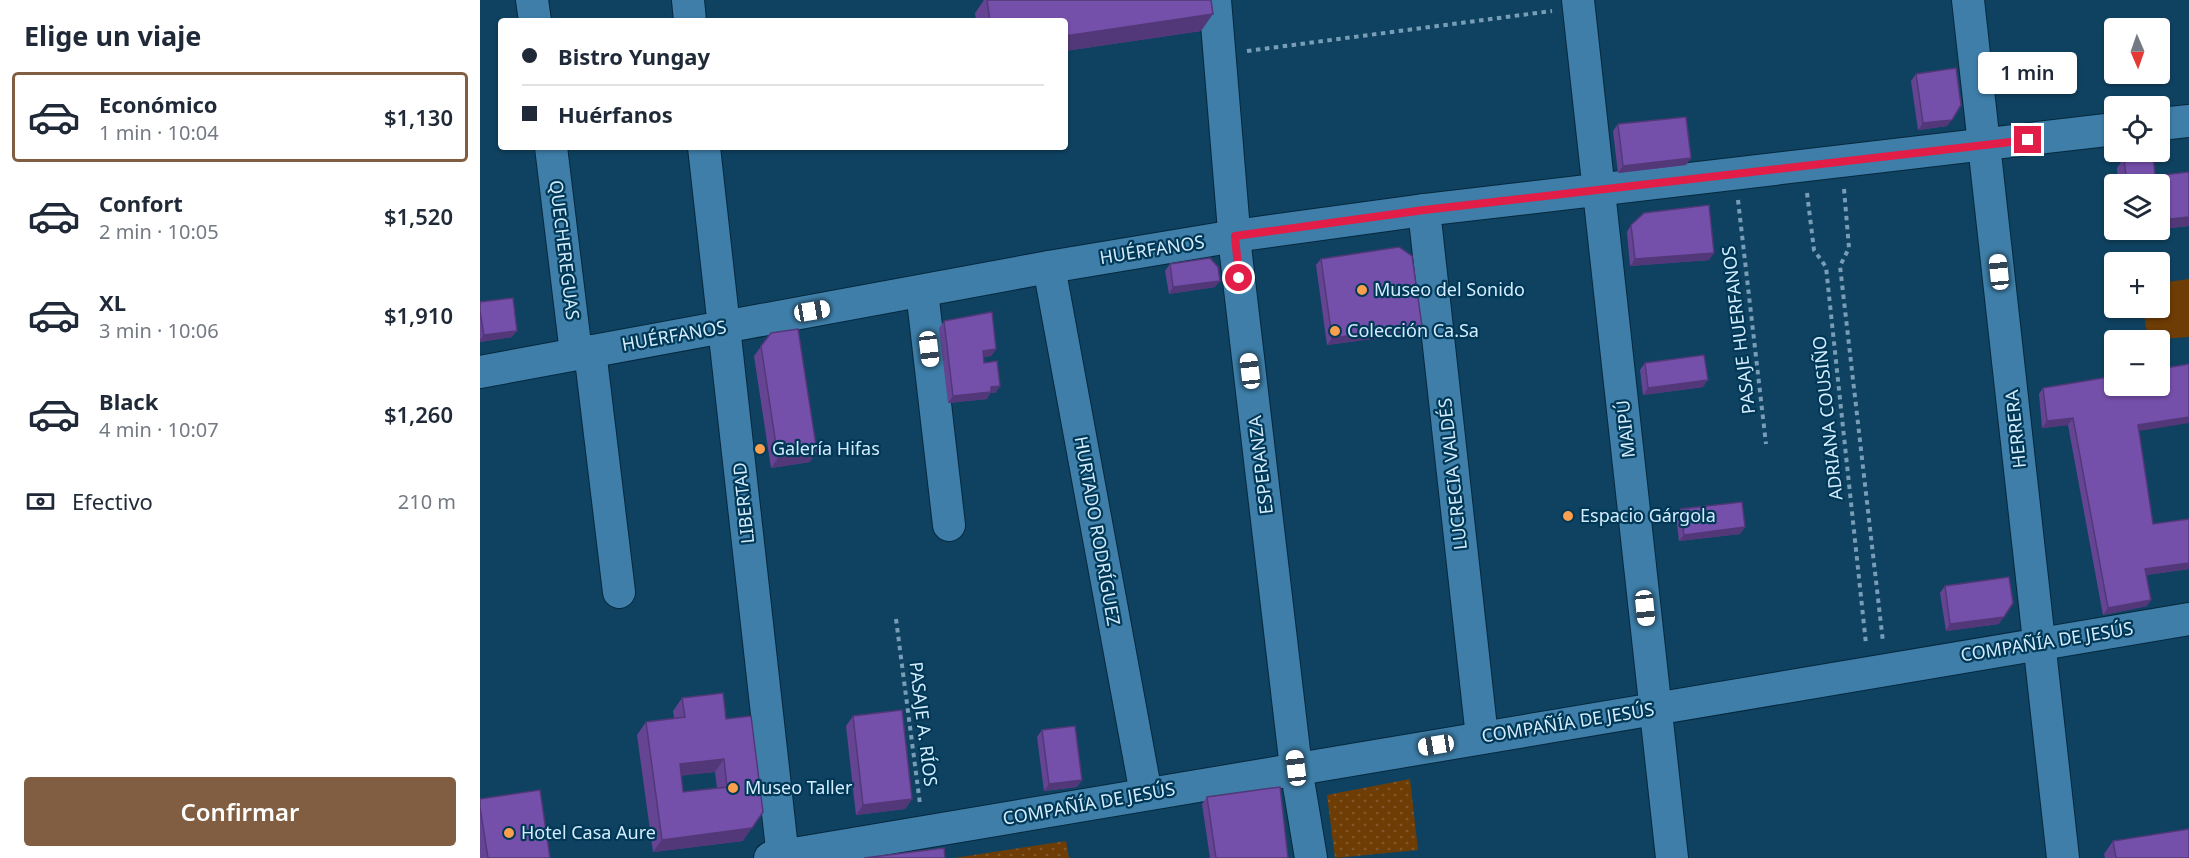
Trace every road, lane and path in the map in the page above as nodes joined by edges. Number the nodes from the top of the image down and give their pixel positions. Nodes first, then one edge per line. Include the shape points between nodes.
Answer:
1 (532, 0) edge
2 (688, 0) edge
3 (1215, 0) edge
4 (1968, 0) edge
5 (1570, 5) edge
6 (535, 18) edge
7 (690, 18) edge
8 (1253, 51) dead end
9 (2189, 121) edge
10 (2170, 123) edge
11 (2104, 130) edge
12 (1984, 145) junction
13 (551, 150) edge
14 (704, 150) edge
15 (1841, 161) junction
16 (1804, 166) junction
17 (1600, 189) junction
18 (1424, 210) junction
19 (1739, 212) dead end
20 (1235, 236) junction
21 (1049, 267) junction
22 (922, 291) junction
23 (724, 328) junction
24 (583, 352) junction
25 (480, 372) edge
26 (1766, 444) dead end
27 (949, 525) dead end
28 (619, 592) dead end
29 (896, 619) dead end
30 (2189, 619) edge
31 (2040, 643) junction
32 (1878, 671) junction
33 (1656, 708) junction
34 (1482, 737) junction
35 (1296, 768) junction
36 (1146, 794) junction
37 (923, 832) junction
38 (779, 857) edge
39 (1311, 858) edge
40 (1672, 858) edge
41 (2063, 858) edge

1 - 6 street
2 - 7 street
3 - 20 street, ESPERANZA
4 - 12 street, HERRERA
5 - 8 path
5 - 17 street, MAIPÚ
9 - 10 street
11 - 12 street, HUÉRFANOS
12 - 15 street, HUÉRFANOS
12 - 31 street, HERRERA
13 - 24 street, QUECHEREGUAS
14 - 23 street, LIBERTAD
15 - 16 street, HUÉRFANOS
15 - 32 path, ADRIANA COUSIÑO via 1849,248 1840,266
16 - 17 street, HUÉRFANOS
16 - 32 path, ADRIANA COUSIÑO via 1814,250 1826,267
17 - 18 street, HUÉRFANOS
17 - 33 street, MAIPÚ
18 - 20 street, HUÉRFANOS
18 - 34 street, LUCRECIA VALDÉS
19 - 26 path, PASAJE HUERFANOS
20 - 21 street, HUÉRFANOS
20 - 35 street, ESPERANZA
21 - 22 street, HUÉRFANOS
21 - 36 street, HURTADO RODRÍGUEZ
22 - 23 street, HUÉRFANOS
22 - 27 street
23 - 24 street, HUÉRFANOS
23 - 38 street, LIBERTAD
24 - 25 street, HUÉRFANOS
24 - 28 street, QUECHEREGUAS
29 - 37 path, PASAJE A. RÍOS
30 - 31 street, COMPAÑÍA DE JESÚS
31 - 32 street, COMPAÑÍA DE JESÚS
31 - 41 street, HERRERA
32 - 33 street, COMPAÑÍA DE JESÚS
33 - 34 street, COMPAÑÍA DE JESÚS
33 - 40 street, MAIPÚ
34 - 35 street, COMPAÑÍA DE JESÚS
35 - 36 street, COMPAÑÍA DE JESÚS
35 - 39 street, ESPERANZA
36 - 37 street, COMPAÑÍA DE JESÚS
37 - 38 street, COMPAÑÍA DE JESÚS

